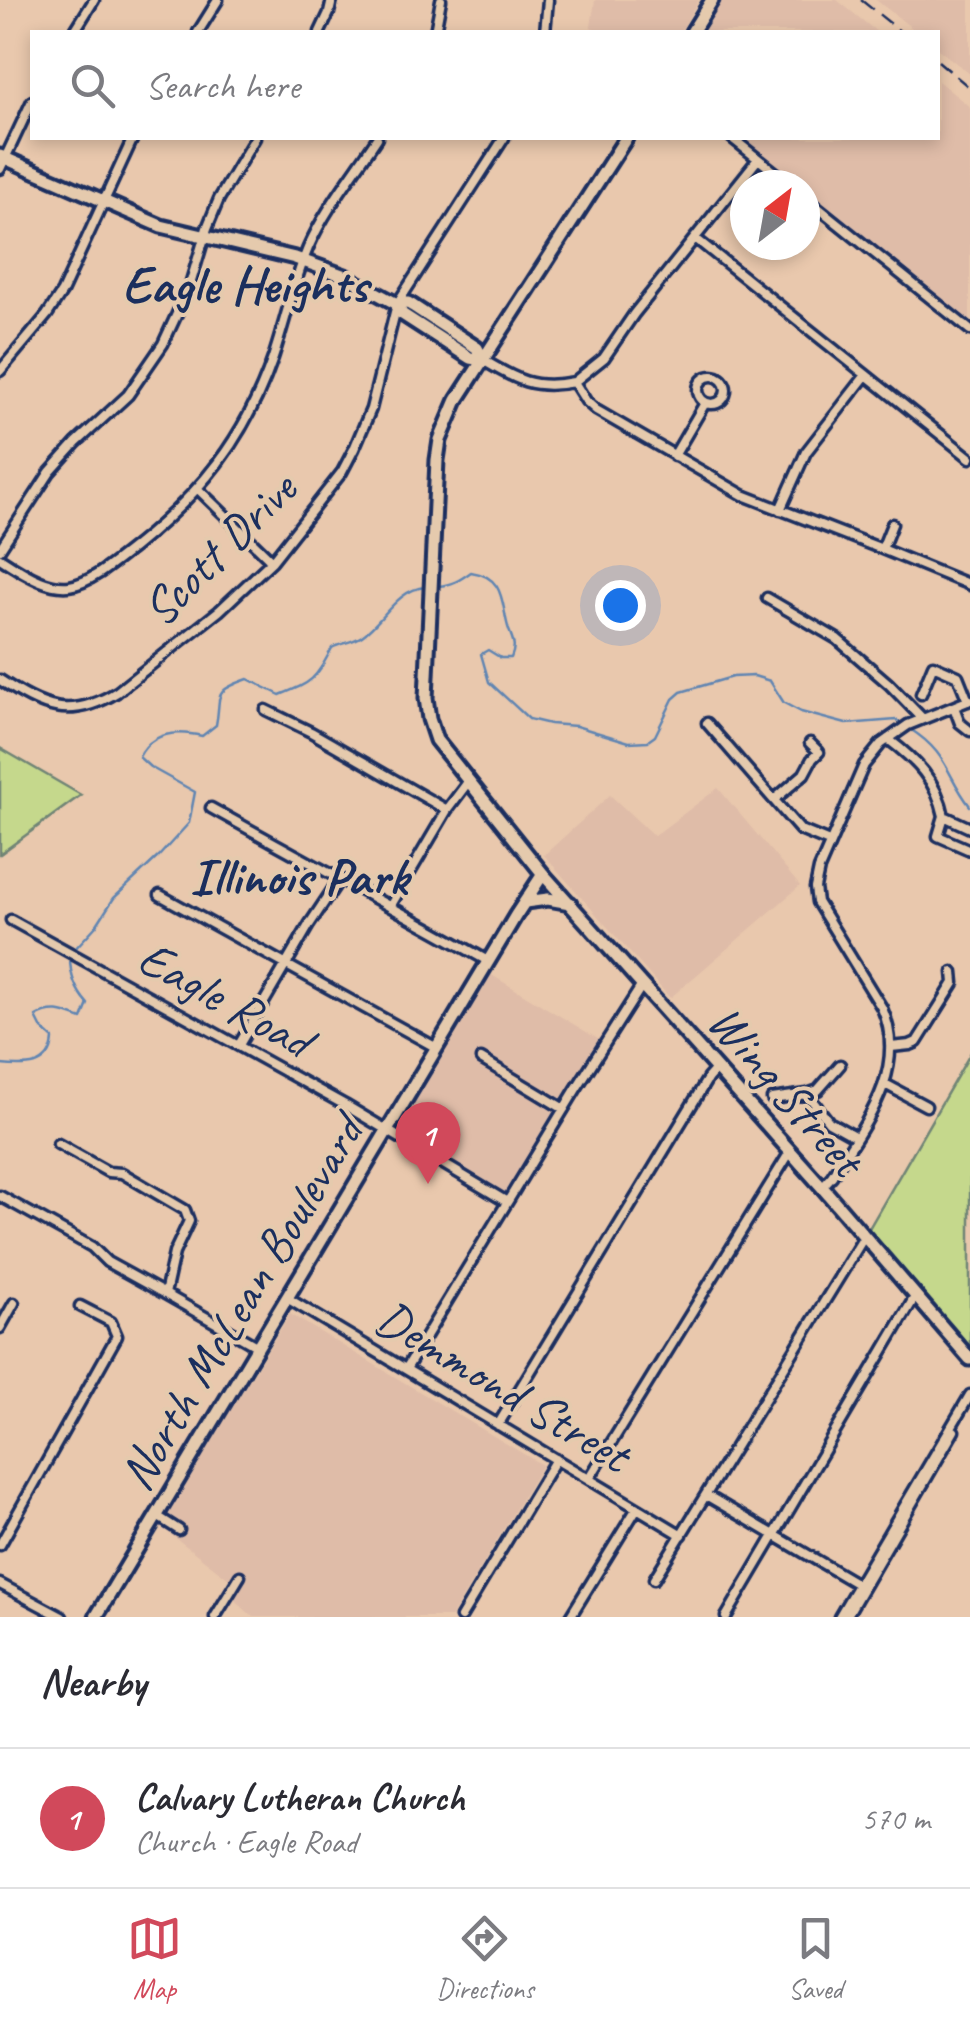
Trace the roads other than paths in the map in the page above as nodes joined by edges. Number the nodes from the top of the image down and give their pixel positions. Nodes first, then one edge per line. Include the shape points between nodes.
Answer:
1 (94, 0) edge
2 (218, 0) edge
3 (332, 0) edge
4 (440, 0) edge
5 (548, 0) edge
6 (712, 0) edge
7 (75, 30) edge
8 (199, 30) edge
9 (321, 30) edge
10 (435, 30) edge
11 (544, 30) edge
12 (693, 30) edge
13 (30, 105) edge
14 (132, 140) edge
15 (254, 140) edge
16 (376, 140) edge
17 (503, 140) edge
18 (625, 140) edge
19 (734, 140) edge
20 (758, 159) junction
21 (2, 161) edge
22 (772, 170) edge
23 (104, 200) junction
24 (820, 208) edge
25 (204, 237) junction
26 (696, 238) junction
27 (304, 261) junction
28 (397, 304) junction
29 (970, 330) edge
30 (483, 360) junction
31 (0, 371) edge
32 (866, 376) junction
33 (574, 382) junction
34 (705, 403) dead end
35 (674, 456) junction
36 (970, 458) edge
37 (198, 489) junction
38 (780, 510) junction
39 (892, 524) dead end
40 (0, 549) edge
41 (882, 550) junction
42 (0, 558) edge
43 (272, 561) junction
44 (970, 585) edge
45 (768, 598) dead end
46 (0, 680) edge
47 (922, 694) dead end
48 (969, 700) edge
49 (954, 707) junction
50 (266, 710) dead end
51 (920, 720) junction
52 (706, 723) dead end
53 (970, 731) edge
54 (888, 739) junction
55 (810, 742) dead end
56 (468, 782) junction
57 (774, 800) junction
58 (212, 808) dead end
59 (447, 810) junction
60 (944, 816) junction
61 (970, 828) edge
62 (829, 842) junction
63 (970, 850) edge
64 (543, 874) junction
65 (339, 880) junction
66 (160, 895) dead end
67 (525, 902) junction
68 (570, 903) junction
69 (390, 905) junction
70 (10, 920) dead end
71 (488, 961) junction
72 (286, 964) junction
73 (953, 972) dead end
74 (643, 985) junction
75 (239, 1046) junction
76 (891, 1047) junction
77 (437, 1048) junction
78 (481, 1059) dead end
79 (840, 1065) dead end
80 (716, 1069) junction
81 (885, 1084) junction
82 (807, 1094) junction
83 (772, 1098) dead end
84 (926, 1106) dead end
85 (564, 1109) junction
86 (387, 1131) junction
87 (856, 1137) junction
88 (58, 1144) dead end
89 (790, 1152) junction
90 (822, 1187) junction
91 (0, 1196) edge
92 (507, 1202) junction
93 (864, 1237) junction
94 (164, 1294) junction
95 (916, 1296) junction
96 (287, 1298) junction
97 (14, 1303) dead end
98 (80, 1306) dead end
99 (0, 1328) edge
100 (258, 1346) junction
101 (970, 1359) edge
102 (406, 1369) junction
103 (970, 1395) edge
104 (970, 1404) edge
105 (498, 1425) junction
106 (556, 1460) junction
107 (588, 1479) junction
108 (706, 1495) junction
109 (636, 1508) junction
110 (157, 1516) junction
111 (179, 1530) dead end
112 (682, 1535) junction
113 (774, 1535) junction
114 (0, 1545) edge
115 (240, 1576) dead end
116 (654, 1580) dead end
117 (0, 1584) edge
118 (860, 1586) junction
119 (62, 1617) edge
120 (96, 1617) edge
121 (216, 1617) edge
122 (461, 1617) edge
123 (570, 1617) edge
124 (726, 1617) edge
125 (838, 1617) edge
126 (846, 1617) edge

1 - 7 street
2 - 8 street
3 - 9 street
4 - 10 street
5 - 11 street
6 - 12 main road
13 - 21 street
14 - 23 street
15 - 25 street
16 - 27 street
17 - 28 street, Scott Drive
18 - 30 main road
19 - 20 street
20 - 22 street
20 - 26 street
21 - 23 main road
23 - 25 main road
23 - 31 street via 54,305
24 - 29 street
25 - 27 main road
25 - 40 street via 177,317 144,374 50,472
26 - 32 street
26 - 33 street via 604,358
27 - 28 main road
27 - 37 street via 260,391
28 - 30 main road via 402,314
28 - 43 street, Scott Drive via 354,449
30 - 33 street via 532,385
30 - 56 main road, Wing Street via 457,400 436,460 426,698 440,747
32 - 36 street
32 - 38 street via 806,452
33 - 35 street via 596,410
34 - 35 street
35 - 38 street
37 - 42 street via 158,528 80,584 42,583
37 - 43 street
38 - 41 street
39 - 41 street
41 - 44 street
43 - 46 street, Scott Drive via 219,611 100,702 53,708
45 - 51 street via 838,639
47 - 48 street via 933,665 958,676
48 - 49 street
49 - 51 street
49 - 53 street
50 - 59 street
51 - 54 street
52 - 57 street
54 - 60 street via 926,773
54 - 62 street via 860,772
55 - 57 street via 819,752
56 - 59 street
56 - 64 main road, Wing Street
57 - 62 street via 800,830
58 - 65 street
59 - 69 street
60 - 61 street
60 - 63 street via 938,836
62 - 76 street via 816,881 817,902 882,1008
64 - 67 main road, North McLean Boulevard
64 - 68 main road, Wing Street
65 - 69 street
65 - 72 street
66 - 72 street
67 - 68 main road
67 - 71 main road, North McLean Boulevard
68 - 74 main road, Wing Street
69 - 71 street
70 - 75 street, Eagle Road
71 - 77 main road, North McLean Boulevard
72 - 75 street
72 - 77 street
73 - 76 street via 954,983 920,1039
74 - 80 main road, Wing Street
74 - 85 street
75 - 86 street, Eagle Road
76 - 81 street
77 - 86 main road, North McLean Boulevard
78 - 85 street
79 - 82 street
80 - 89 main road, Wing Street
80 - 105 street
81 - 84 street
81 - 87 street
82 - 83 street
82 - 87 street via 829,1122
85 - 92 street
86 - 92 street, Eagle Road
86 - 96 main road, North McLean Boulevard
87 - 90 street
88 - 94 street via 188,1214
89 - 90 main road, Wing Street
89 - 107 street
90 - 93 main road, Wing Street
91 - 94 street
92 - 102 street
93 - 95 main road, Wing Street
93 - 108 street
94 - 100 street
95 - 101 main road, Wing Street
95 - 113 street
96 - 100 main road, North McLean Boulevard
96 - 102 street, Demmond Street
97 - 99 street
98 - 114 street via 111,1322 118,1336
100 - 110 main road, North McLean Boulevard
102 - 105 street, Demmond Street
103 - 118 street
104 - 118 street
105 - 106 street, Demmond Street
106 - 107 street, Demmond Street
106 - 122 street
107 - 109 street, Demmond Street
108 - 112 street
108 - 113 street
109 - 112 street, Demmond Street
109 - 123 street
110 - 111 street
110 - 120 main road, North McLean Boulevard
112 - 116 street
113 - 118 street
113 - 124 street
115 - 121 street
117 - 119 street
118 - 125 street
118 - 126 street

